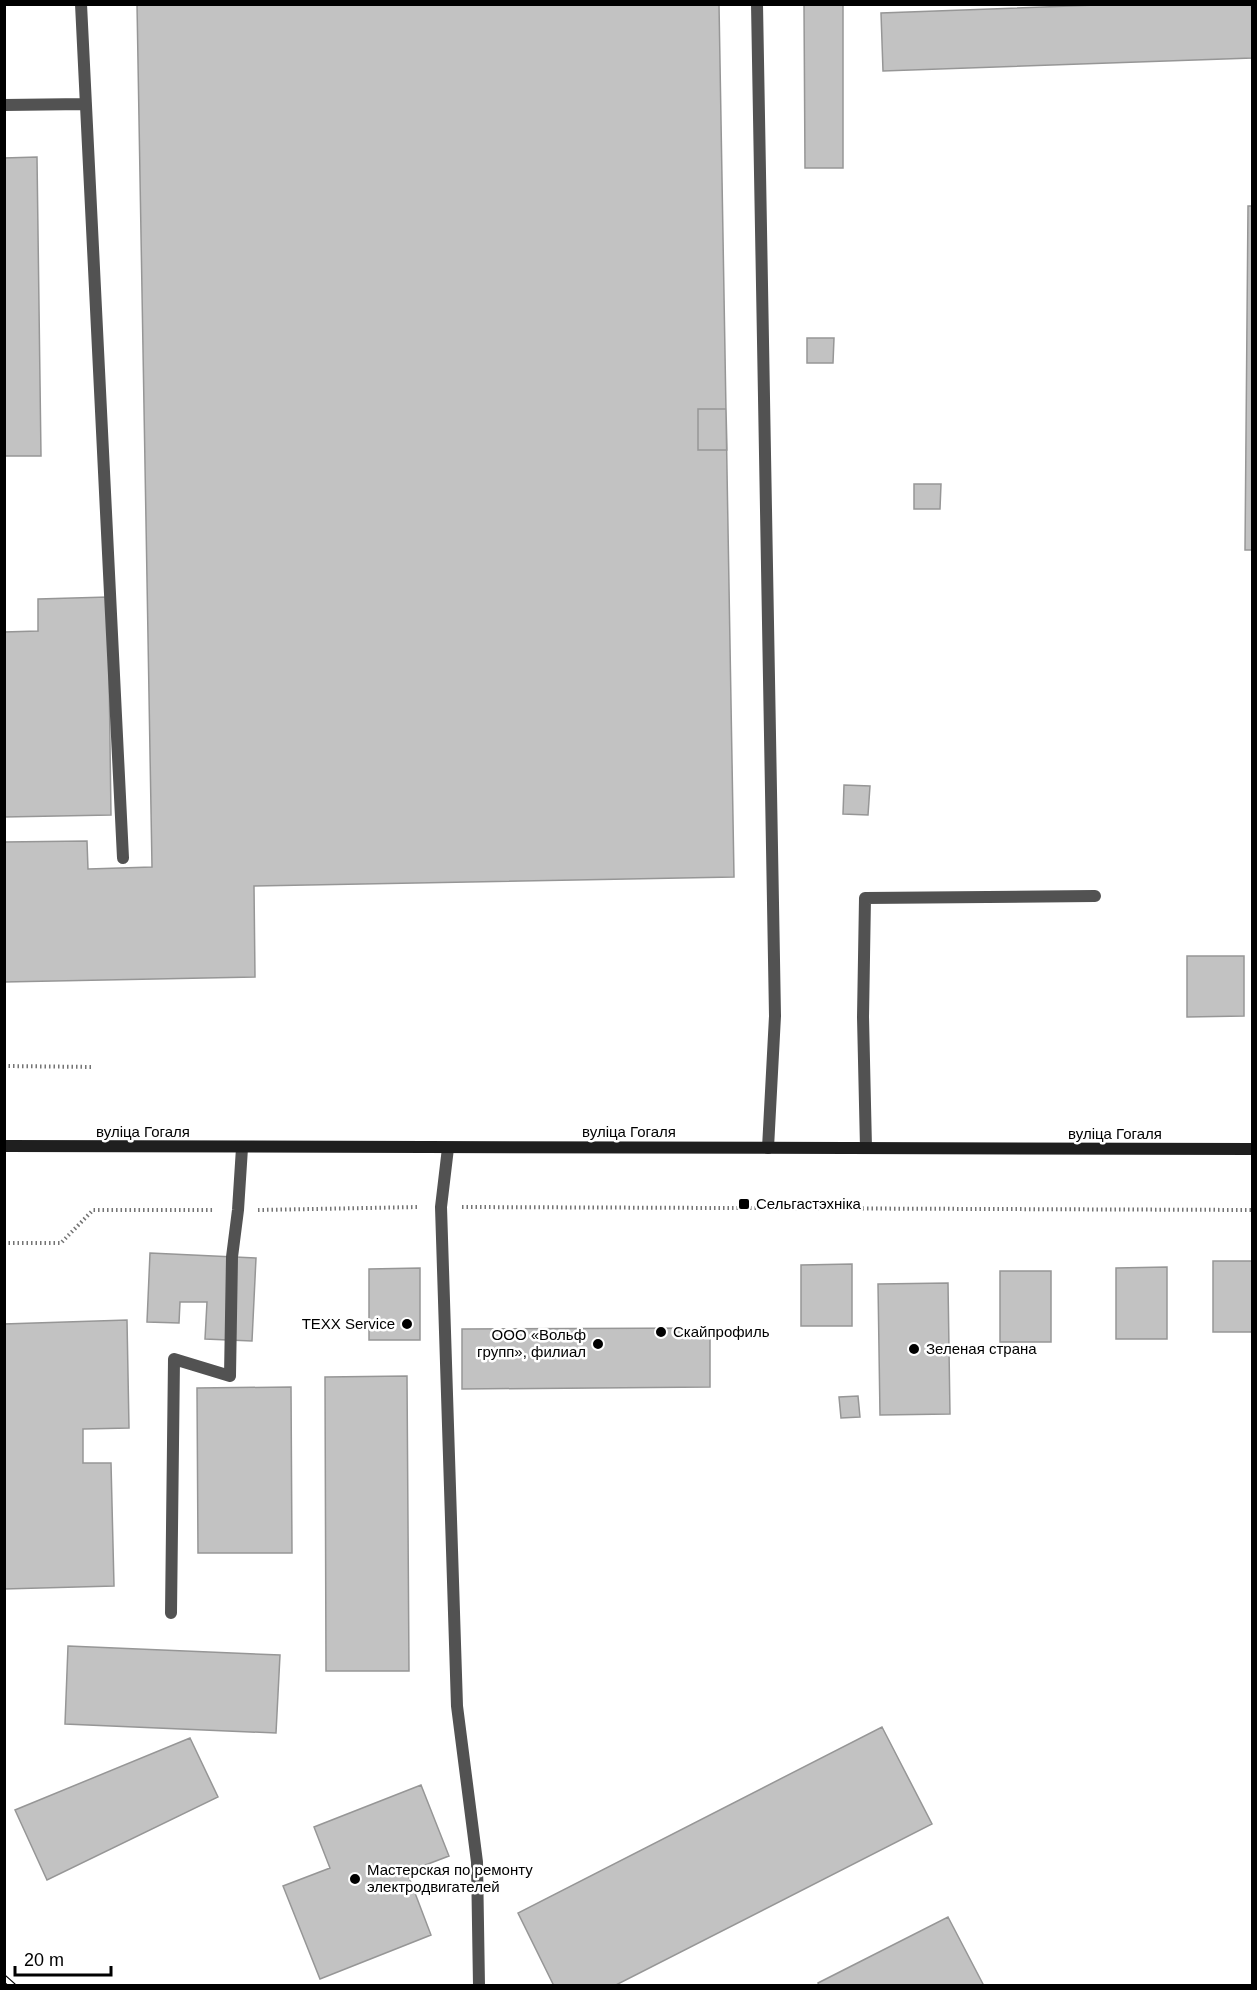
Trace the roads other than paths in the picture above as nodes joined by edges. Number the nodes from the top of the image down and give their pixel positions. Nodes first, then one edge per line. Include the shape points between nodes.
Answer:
1 (81, 4) edge
2 (758, 4) edge
3 (86, 104) junction
4 (4, 105) edge
5 (123, 858) dead end
6 (1095, 897) dead end
7 (4, 1146) edge
8 (242, 1148) junction
9 (448, 1148) junction
10 (768, 1148) junction
11 (866, 1148) junction
12 (1252, 1149) edge
13 (171, 1613) dead end
14 (479, 1986) edge

1 - 3 lane
2 - 10 lane via 775,1016
3 - 4 lane
3 - 5 lane
6 - 11 lane via 865,898
7 - 8 main road, вуліца Гогаля
8 - 9 main road, вуліца Гогаля
8 - 13 lane via 232,1257 230,1376 174,1359
9 - 10 main road, вуліца Гогаля
9 - 14 lane via 441,1207 457,1706 477,1862
10 - 11 main road, вуліца Гогаля
11 - 12 main road, вуліца Гогаля

